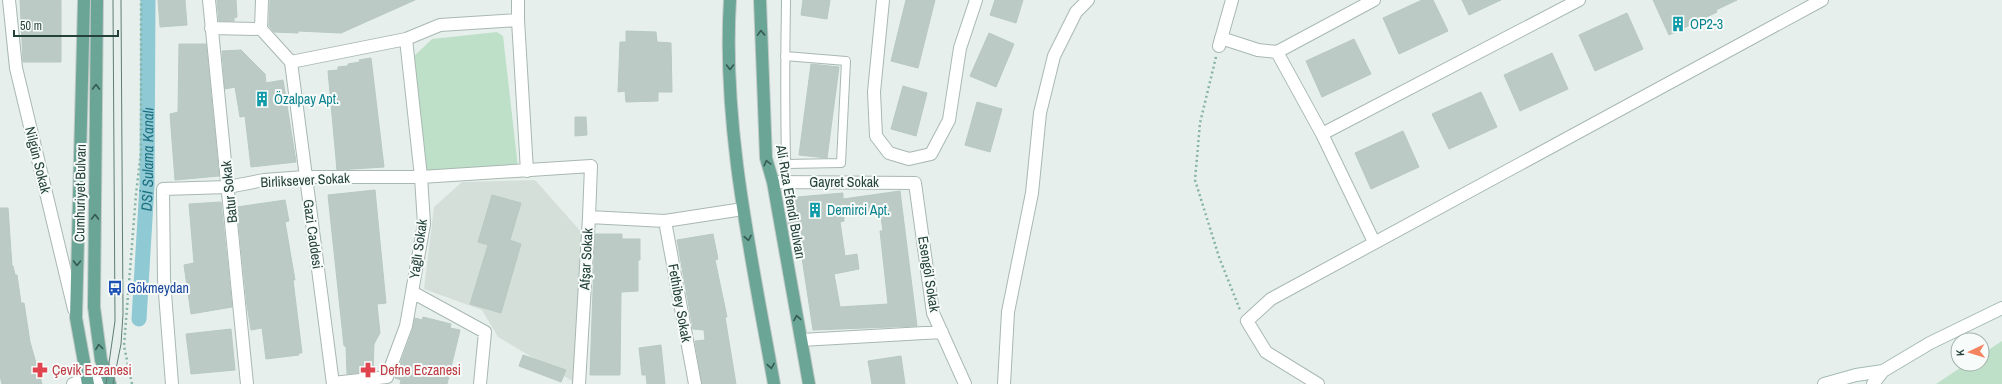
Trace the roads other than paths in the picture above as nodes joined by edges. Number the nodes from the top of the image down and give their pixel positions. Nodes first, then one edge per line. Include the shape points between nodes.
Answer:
1 (9, 0) edge
2 (84, 0) edge
3 (97, 0) edge
4 (209, 0) edge
5 (262, 0) edge
6 (518, 0) edge
7 (730, 0) edge
8 (760, 0) edge
9 (786, 0) edge
10 (883, 0) edge
11 (976, 0) edge
12 (1088, 0) edge
13 (1232, 0) edge
14 (1374, 0) edge
15 (1579, 0) edge
16 (1822, 0) edge
17 (518, 20) junction
18 (211, 28) junction
19 (261, 29) junction
20 (406, 39) junction
21 (1277, 52) junction
22 (785, 56) junction
23 (291, 62) junction
24 (1322, 134) junction
25 (527, 170) junction
26 (421, 177) junction
27 (305, 178) junction
28 (772, 182) junction
29 (915, 183) joint
30 (228, 188) junction
31 (743, 209) junction
32 (589, 217) junction
33 (665, 222) junction
34 (1374, 242) junction
35 (412, 292) junction
36 (2002, 308) edge
37 (76, 318) junction
38 (942, 332) junction
39 (801, 340) junction
40 (1883, 371) junction
41 (87, 381) edge
42 (108, 381) edge
43 (73, 384) edge
44 (172, 384) edge
45 (248, 384) edge
46 (333, 384) edge
47 (480, 384) edge
48 (580, 384) edge
49 (695, 384) edge
50 (774, 384) edge
51 (809, 384) edge
52 (965, 384) edge
53 (1004, 384) edge
54 (1318, 384) edge
55 (1824, 384) edge
56 (1872, 384) edge

1 - 37 street, Nilgün Sokak via 16,68
2 -> 37 main road, Cumhuriyet Bulvarı
42 -> 3 main road, Cumhuriyet Bulvarı via 101,360 94,307
4 - 18 street, Batur Sokak
5 - 19 street
6 - 17 street
7 -> 31 main road via 730,82
28 -> 8 main road, Ali Rıza Efendi Bulvarı via 766,158
9 - 22 lane
10 - 11 street via 874,92 876,136 889,153 909,159 932,154 949,120 960,48
12 - 53 street via 1076,12 1054,56 1040,113 1032,194 1008,312
13 - 21 street via 1220,42
14 - 21 street
15 - 24 street
16 - 34 street
17 - 20 street via 440,25
17 - 25 street
18 - 19 street
18 - 30 street, Batur Sokak
19 - 23 street
20 - 23 street
20 - 26 street, Yağlı Sokak
21 - 24 street
22 - 22 lane via 846,60 841,163 786,164
23 - 27 street, Gazi Caddesi
24 - 34 street
25 - 26 street, Birliksever Sokak
25 - 32 street, Birliksever Sokak via 591,166
26 - 27 street, Birliksever Sokak
26 - 35 street, Yağlı Sokak via 424,224
27 - 30 street, Birliksever Sokak via 264,180
27 - 46 street, Gazi Caddesi
28 - 29 street, Gayret Sokak
39 -> 28 main road, Ali Rıza Efendi Bulvarı
29 - 38 street, Esengöl Sokak via 933,314
30 - 44 street, Birliksever Sokak via 163,189 164,280
30 - 45 street, Batur Sokak
31 - 33 street, Afşar Sokak
31 -> 50 main road
32 - 33 street, Afşar Sokak
32 - 48 street, Afşar Sokak
33 - 49 street, Fethibey Sokak
34 - 54 street via 1277,295 1247,320 1266,352
35 - 46 street, Yağlı Sokak via 406,326 388,377
35 - 47 street via 485,332
36 - 40 street via 1930,343
37 - 41 main road, Cumhuriyet Bulvarı
38 - 39 street
38 - 52 street, Esengöl Sokak
39 - 51 main road, Ali Rıza Efendi Bulvarı
40 - 55 street
40 - 56 street
41 - 42 street
41 - 43 street

